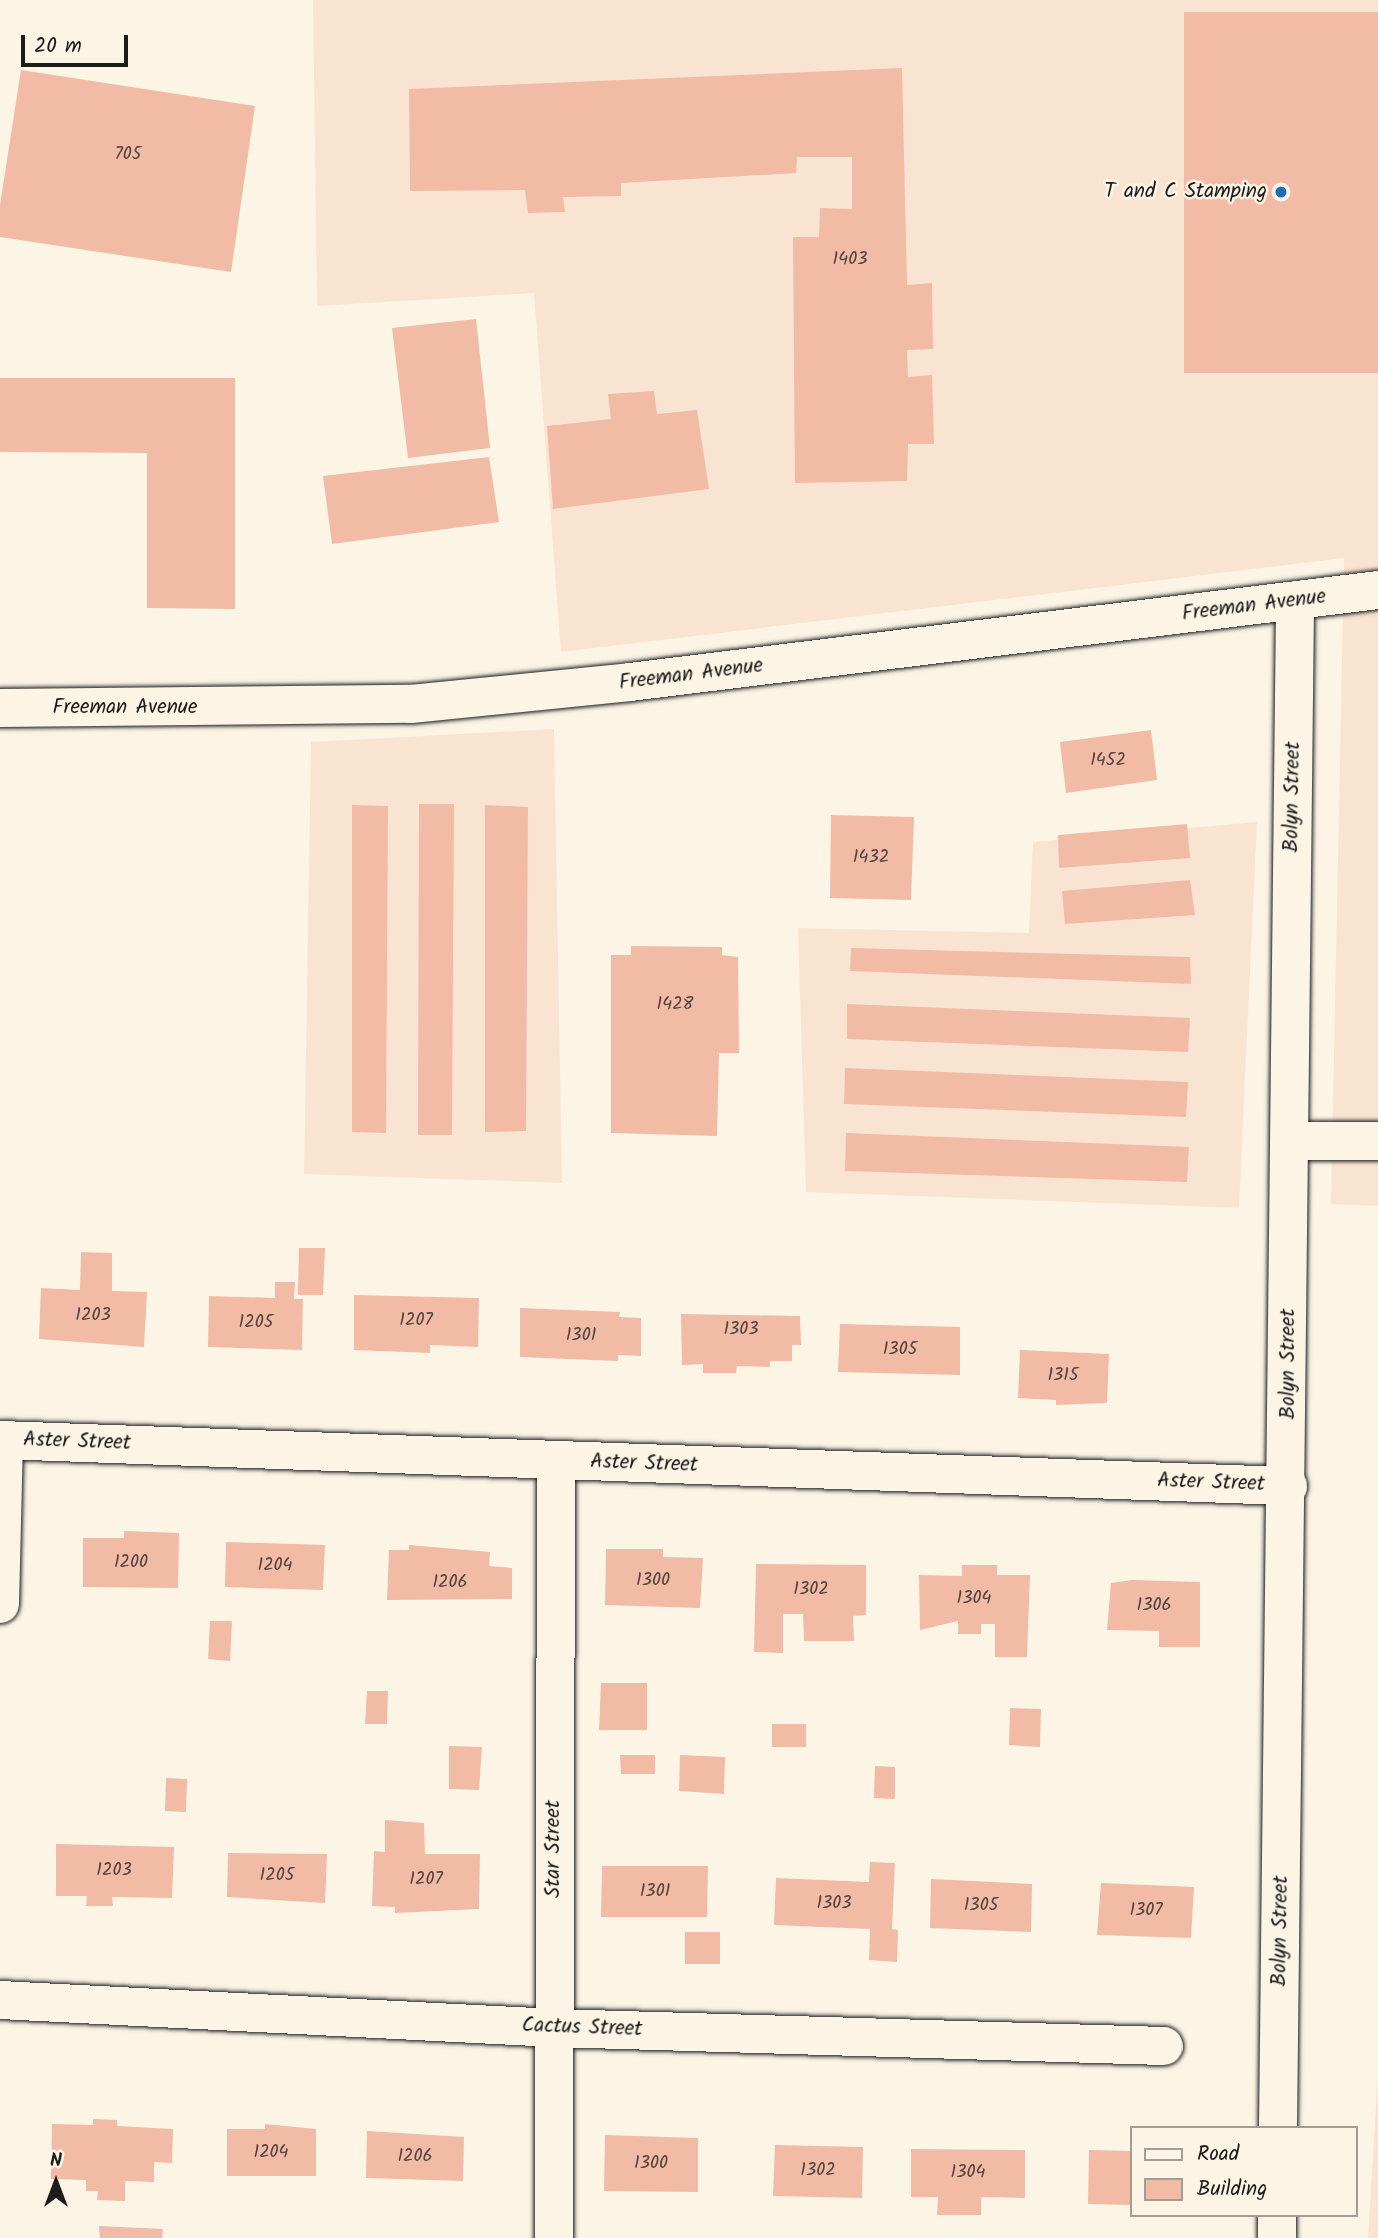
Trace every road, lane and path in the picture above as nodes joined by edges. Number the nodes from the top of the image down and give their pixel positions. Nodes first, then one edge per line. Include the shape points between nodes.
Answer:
1 (1378, 590) edge
2 (1295, 601) junction
3 (0, 708) edge
4 (1290, 1141) junction
5 (1378, 1141) edge
6 (2, 1440) edge
7 (556, 1461) junction
8 (1288, 1486) junction
9 (0, 1604) edge
10 (0, 2000) edge
11 (554, 2028) junction
12 (1164, 2046) dead end
13 (1278, 2126) edge
14 (1277, 2217) edge
15 (554, 2238) edge
16 (1277, 2238) edge

1 - 2 street, Freeman Avenue
2 - 3 street, Freeman Avenue via 411,704
2 - 4 street, Bolyn Street
4 - 5 street
4 - 8 street, Bolyn Street
6 - 7 street, Aster Street
6 - 9 street
7 - 8 street, Aster Street
7 - 11 street, Star Street
8 - 13 street, Bolyn Street
10 - 11 street, Cactus Street
11 - 12 street, Cactus Street
11 - 15 street, Star Street
14 - 16 street

